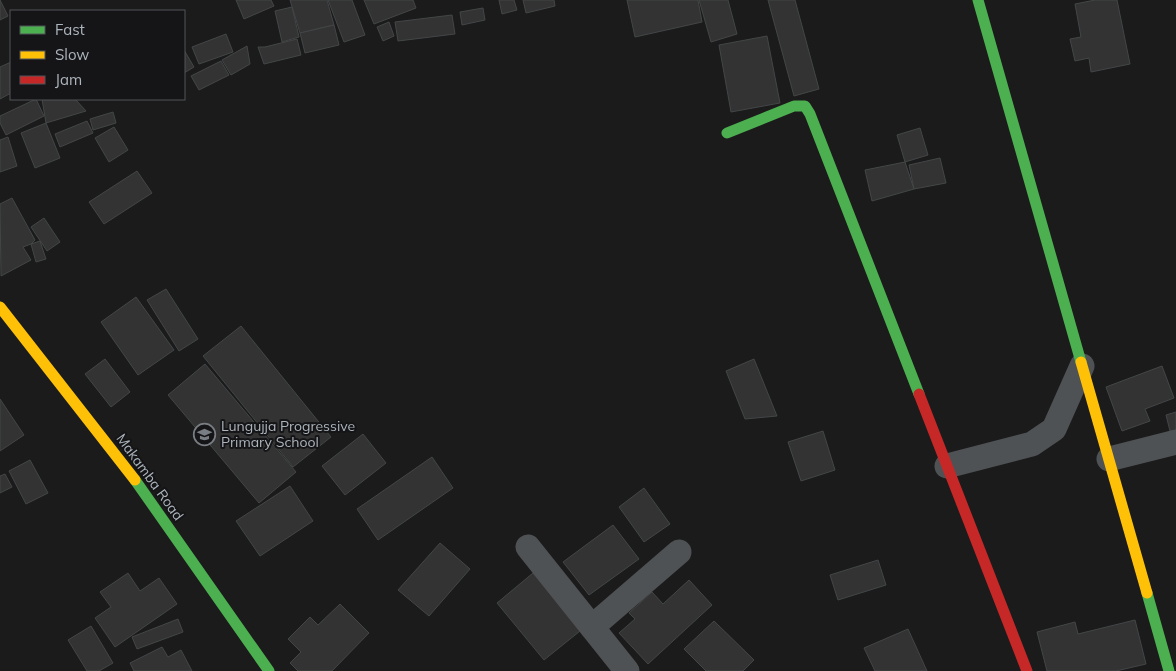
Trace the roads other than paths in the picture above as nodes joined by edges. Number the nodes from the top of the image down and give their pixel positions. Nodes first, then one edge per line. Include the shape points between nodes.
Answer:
1 (978, 0) edge
2 (727, 134) dead end
3 (0, 307) edge
4 (1082, 366) junction
5 (1176, 442) edge
6 (1108, 459) junction
7 (947, 466) junction
8 (528, 546) dead end
9 (679, 552) dead end
10 (592, 627) junction
11 (269, 671) edge
12 (627, 671) edge
13 (1027, 671) edge
14 (1169, 671) edge

1 - 4 street
2 - 7 street via 794,106 805,106
3 - 11 street, Makamba Road via 122,462
4 - 6 street
4 - 7 street via 1054,429 1032,444
5 - 6 street
6 - 14 street
7 - 13 street
8 - 10 street
9 - 10 street
10 - 12 street

